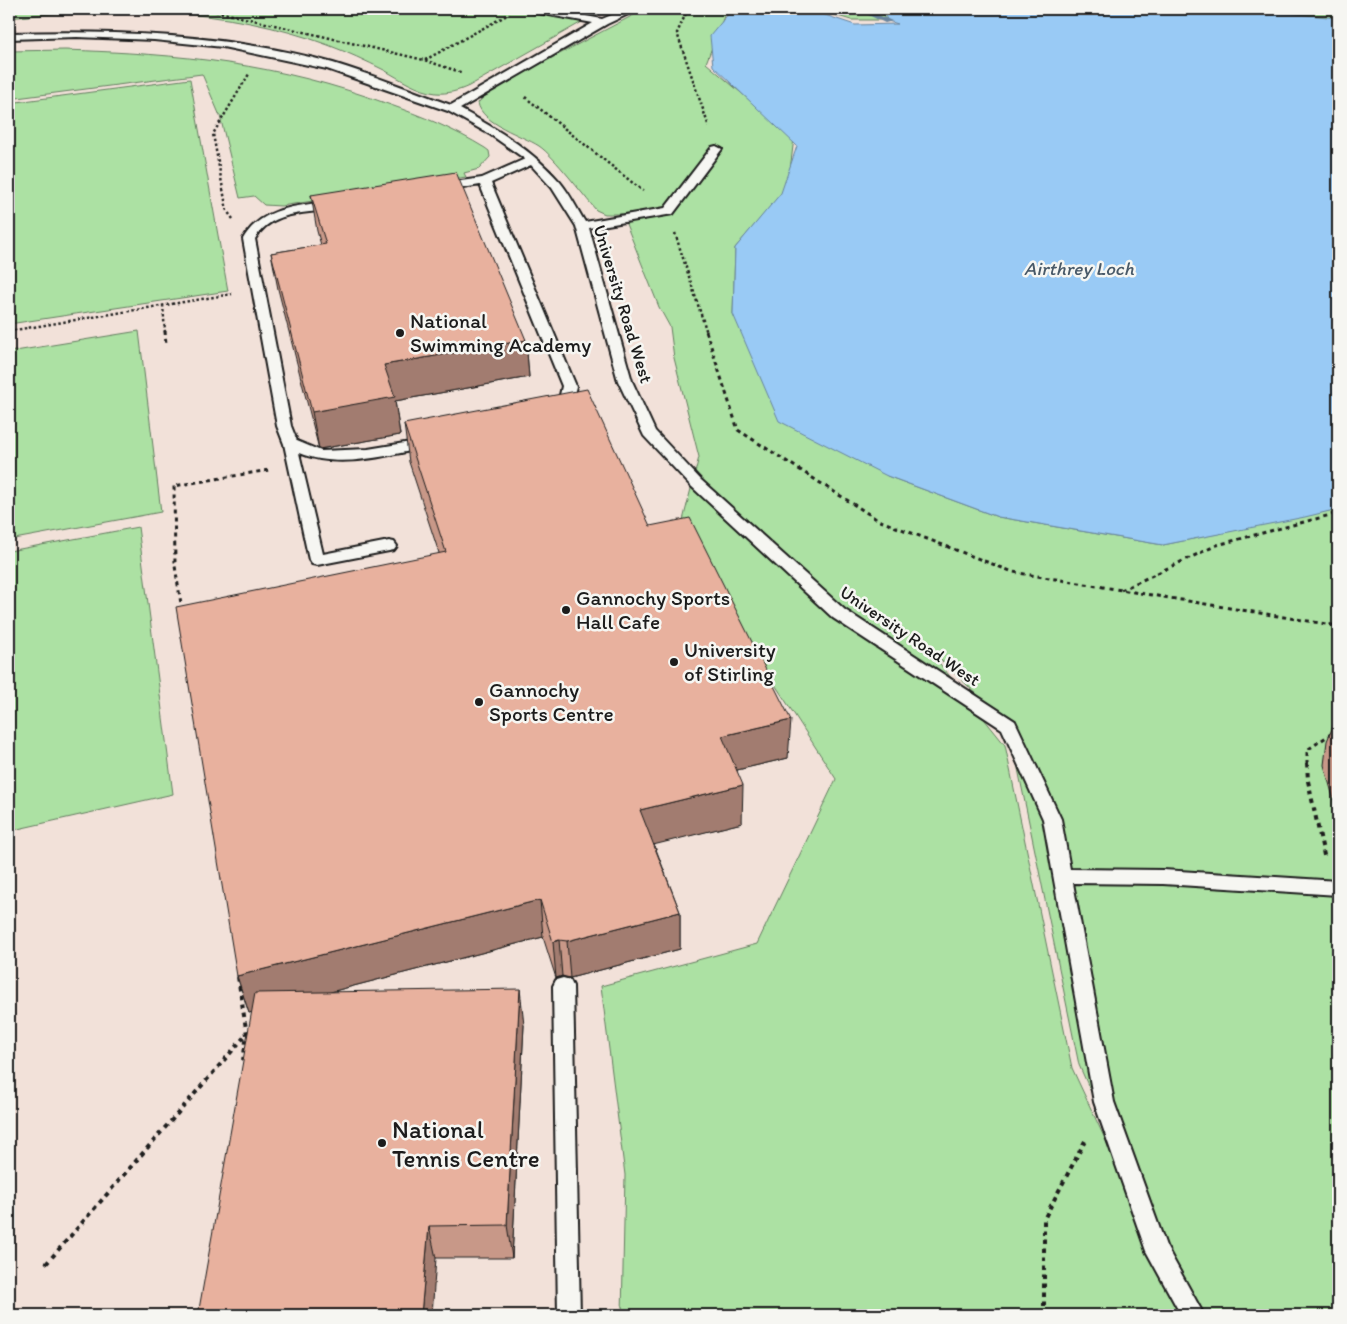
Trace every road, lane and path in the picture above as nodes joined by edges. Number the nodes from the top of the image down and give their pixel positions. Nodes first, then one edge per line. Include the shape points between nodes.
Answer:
1 (533, 9) edge
2 (634, 9) edge
3 (688, 9) edge
4 (510, 13) dead end
5 (603, 22) junction
6 (9, 36) edge
7 (262, 52) junction
8 (424, 60) dead end
9 (452, 109) junction
10 (716, 149) joint
11 (533, 160) junction
12 (486, 181) junction
13 (425, 190) edge
14 (350, 202) edge
15 (669, 211) junction
16 (582, 226) junction
17 (249, 239) junction
18 (259, 289) junction
19 (163, 305) junction
20 (9, 331) edge
21 (166, 345) dead end
22 (542, 418) edge
23 (445, 440) edge
24 (291, 444) junction
25 (294, 465) junction
26 (1338, 512) edge
27 (389, 546) dead end
28 (1121, 590) junction
29 (182, 615) edge
30 (1338, 626) edge
31 (1009, 725) joint
32 (1338, 729) edge
33 (1326, 866) dead end
34 (1063, 876) junction
35 (1338, 888) edge
36 (238, 976) edge
37 (563, 986) dead end
38 (247, 1034) junction
39 (242, 1064) edge
40 (1104, 1102) junction
41 (46, 1264) dead end
42 (569, 1315) edge
43 (1044, 1315) edge
44 (1193, 1315) edge

1 - 5 lane
2 - 5 lane
3 - 10 path via 677,32
4 - 8 path
5 - 9 lane
6 - 7 lane, University Road West via 77,34 154,38 224,44
7 - 9 lane, University Road West via 330,66
7 - 17 path via 213,134 227,211
9 - 11 lane, University Road West via 495,133
10 - 15 lane
11 - 12 lane
11 - 16 lane, University Road West via 557,186
12 - 13 lane
12 - 22 lane via 569,386 562,404
14 - 17 lane via 268,218 253,230
15 - 16 lane
15 - 28 path via 738,430 878,520 1014,572
16 - 31 lane, University Road West via 625,381 649,432 696,483 839,614
17 - 18 lane
18 - 19 path
18 - 24 lane via 284,426
19 - 20 path
19 - 21 path
23 - 24 lane via 368,454 319,456
24 - 25 lane
25 - 27 lane via 317,560
25 - 29 path via 174,486 175,566
26 - 28 path via 1217,544
28 - 30 path
31 - 34 lane via 1052,819
32 - 33 path via 1307,750 1308,781
34 - 35 lane via 1164,877
34 - 40 lane
36 - 38 path
37 - 42 lane
38 - 39 path
38 - 41 path
40 - 43 path via 1044,1220
40 - 44 lane via 1157,1251

